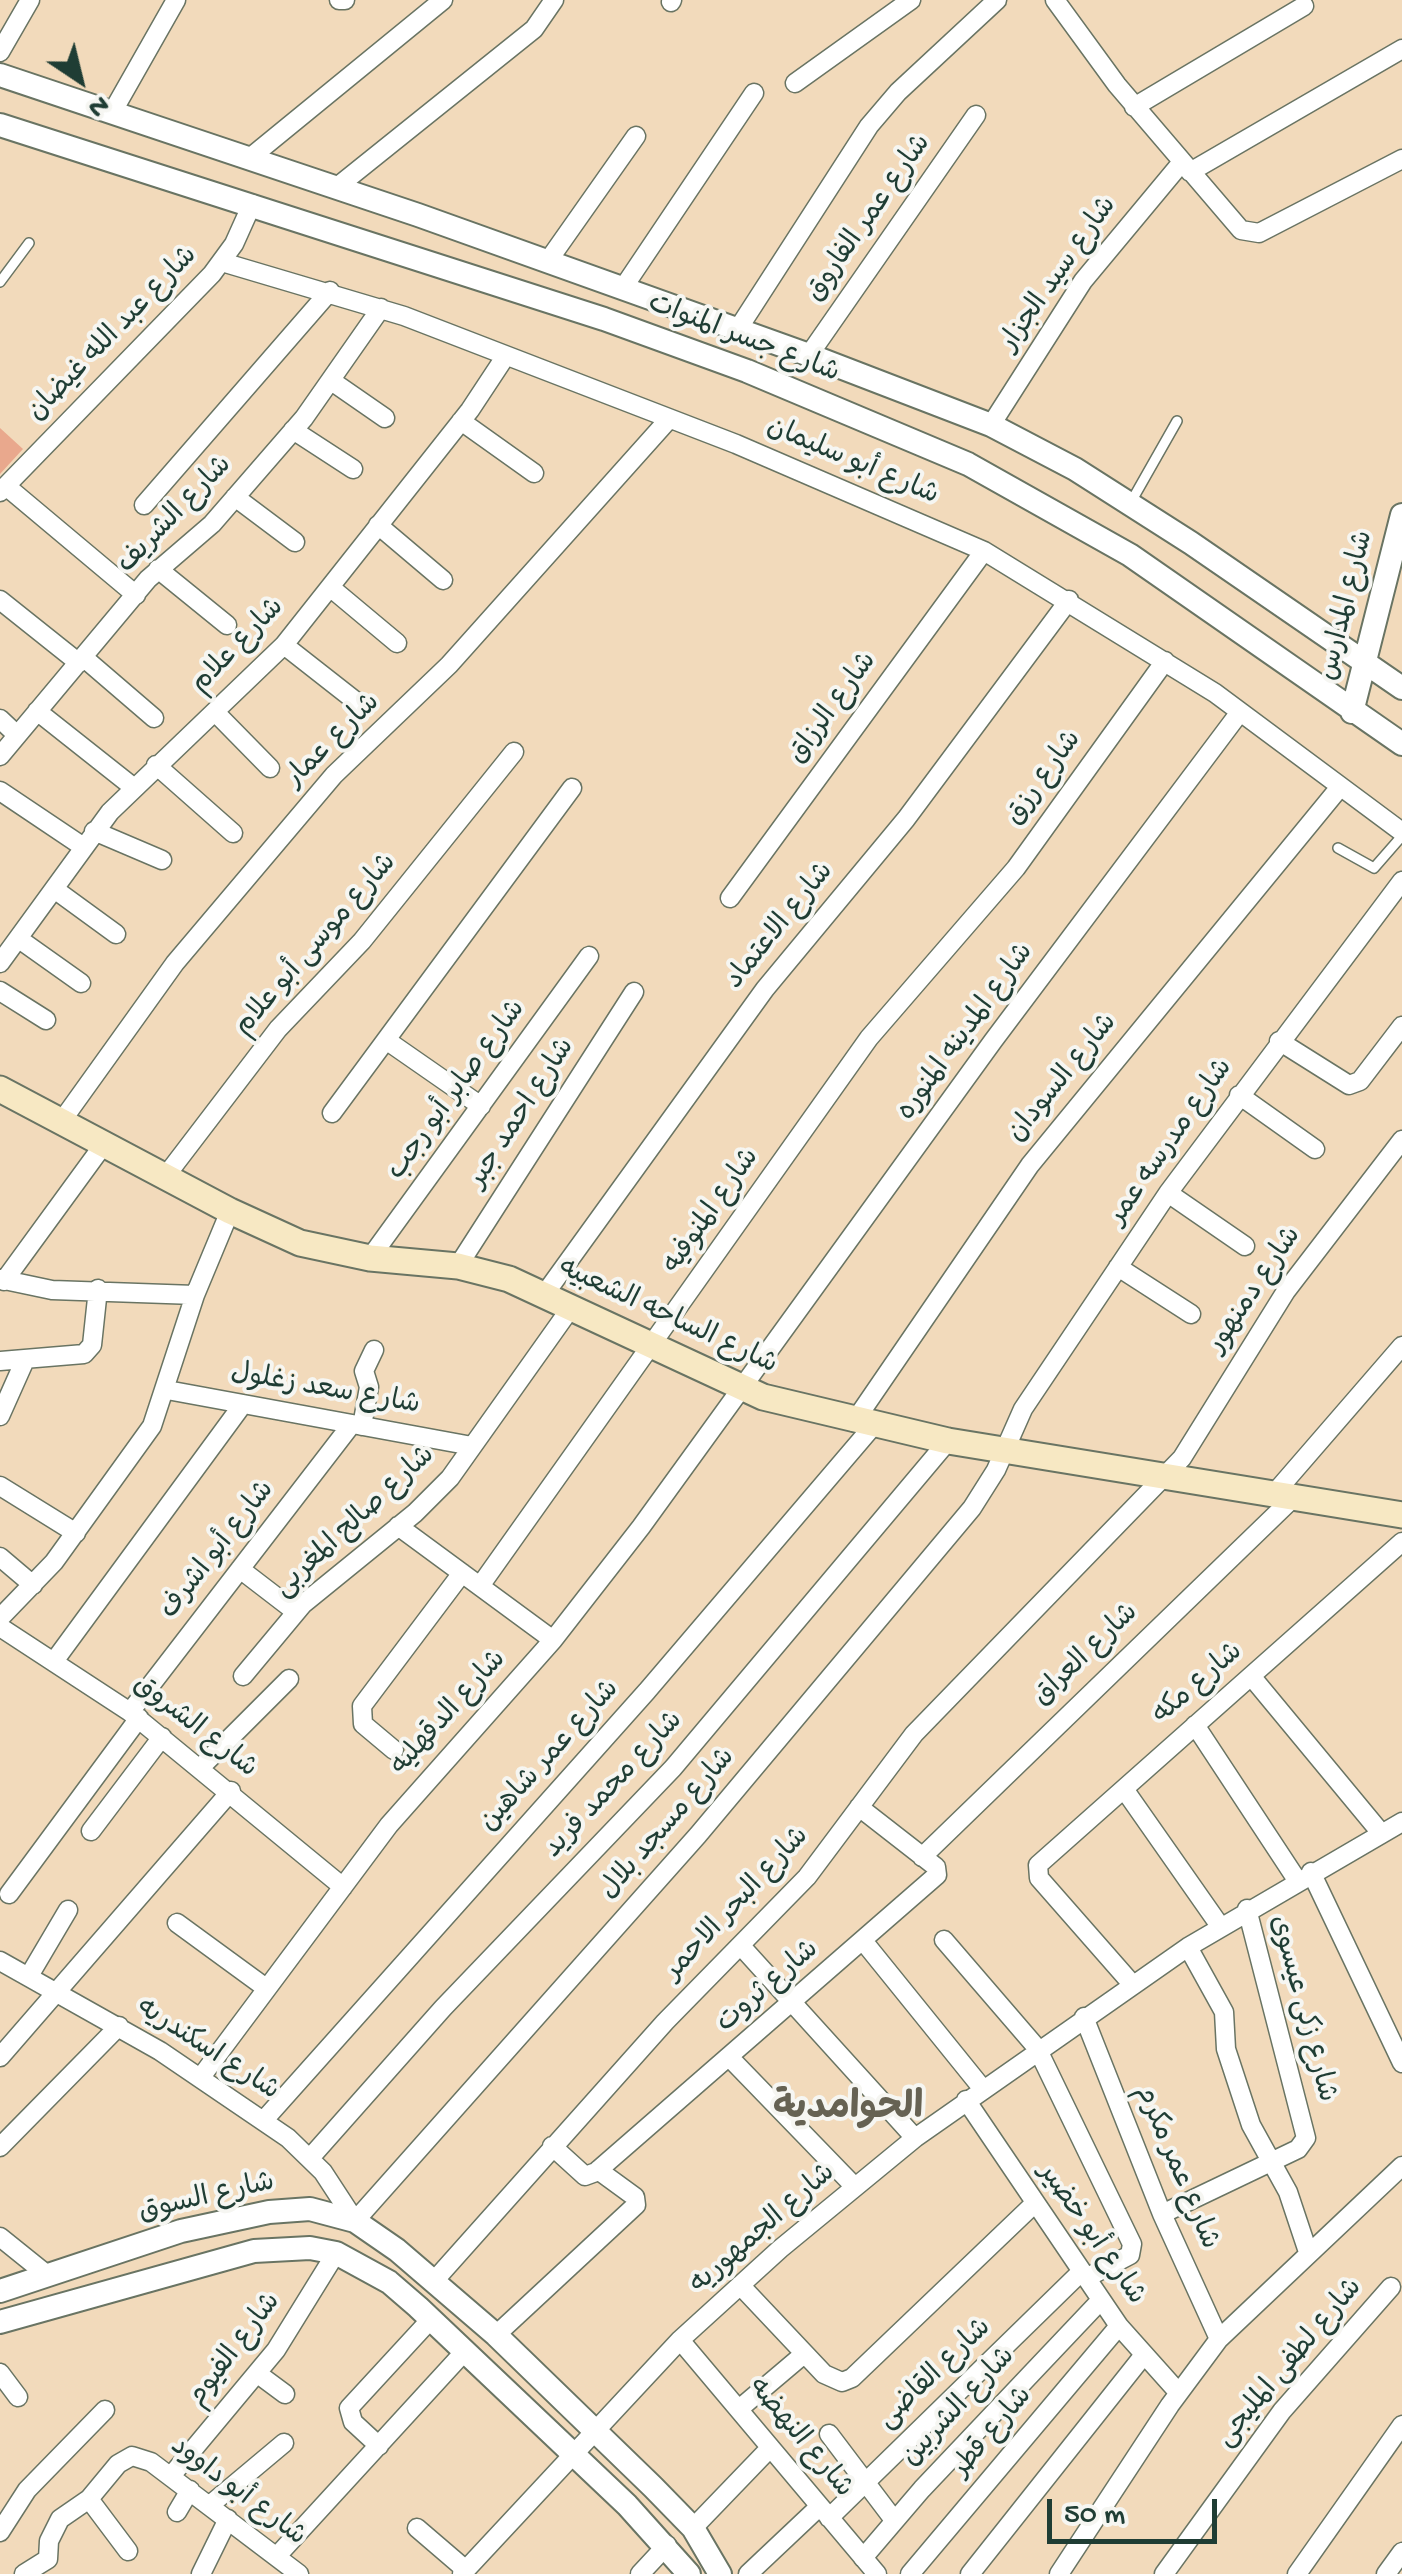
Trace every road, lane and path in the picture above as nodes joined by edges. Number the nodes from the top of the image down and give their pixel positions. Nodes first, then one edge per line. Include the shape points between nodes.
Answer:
1 (30, 0) edge
2 (176, 0) edge
3 (443, 0) edge
4 (554, 0) edge
5 (912, 0) edge
6 (997, 0) edge
7 (1056, 0) edge
8 (1304, 6) dead end
9 (1402, 49) edge
10 (0, 52) edge
11 (0, 75) edge
12 (795, 83) dead end
13 (754, 93) dead end
14 (1134, 107) junction
15 (113, 112) junction
16 (976, 115) dead end
17 (0, 124) edge
18 (636, 136) dead end
19 (251, 157) junction
20 (1402, 159) edge
21 (1186, 166) junction
22 (336, 187) junction
23 (252, 204) junction
24 (29, 244) dead end
25 (548, 261) junction
26 (222, 262) junction
27 (0, 282) edge
28 (623, 288) junction
29 (330, 291) junction
30 (382, 308) junction
31 (738, 329) junction
32 (809, 355) junction
33 (504, 356) junction
34 (334, 382) junction
35 (385, 418) dead end
36 (668, 419) junction
37 (461, 421) junction
38 (1176, 421) dead end
39 (990, 425) junction
40 (293, 430) junction
41 (353, 469) dead end
42 (534, 473) dead end
43 (3, 489) edge
44 (235, 497) junction
45 (1130, 504) junction
46 (144, 505) dead end
47 (1402, 514) edge
48 (378, 525) junction
49 (295, 542) dead end
50 (984, 551) junction
51 (158, 569) junction
52 (443, 580) dead end
53 (330, 587) junction
54 (136, 594) junction
55 (0, 600) edge
56 (1069, 600) junction
57 (227, 626) dead end
58 (397, 642) dead end
59 (284, 645) junction
60 (81, 660) junction
61 (1165, 661) junction
62 (1364, 664) junction
63 (1402, 688) edge
64 (358, 703) dead end
65 (37, 711) junction
66 (215, 712) junction
67 (1240, 712) junction
68 (1352, 712) junction
69 (0, 718) edge
70 (154, 718) dead end
71 (18, 735) junction
72 (1402, 744) edge
73 (514, 752) dead end
74 (0, 756) edge
75 (156, 766) junction
76 (270, 768) dead end
77 (132, 787) junction
78 (572, 788) dead end
79 (1340, 788) junction
80 (0, 791) edge
81 (94, 830) junction
82 (234, 833) dead end
83 (1402, 834) edge
84 (82, 846) junction
85 (1338, 848) dead end
86 (162, 860) dead end
87 (1402, 881) edge
88 (56, 891) junction
89 (730, 898) dead end
90 (966, 926) joint
91 (116, 934) dead end
92 (19, 939) junction
93 (589, 956) dead end
94 (0, 964) edge
95 (81, 983) dead end
96 (0, 991) edge
97 (634, 992) dead end
98 (46, 1020) dead end
99 (1402, 1026) edge
100 (386, 1040) junction
101 (1279, 1041) junction
102 (0, 1088) edge
103 (1239, 1095) junction
104 (481, 1106) junction
105 (332, 1113) dead end
106 (61, 1122) junction
107 (1402, 1140) edge
108 (104, 1144) junction
109 (1315, 1149) dead end
110 (165, 1178) junction
111 (1168, 1193) junction
112 (230, 1211) junction
113 (1246, 1246) dead end
114 (370, 1258) junction
115 (458, 1266) junction
116 (1118, 1267) junction
117 (2, 1280) edge
118 (98, 1289) junction
119 (195, 1295) junction
120 (544, 1295) junction
121 (570, 1308) junction
122 (1191, 1314) dead end
123 (1402, 1346) edge
124 (650, 1348) junction
125 (374, 1350) dead end
126 (25, 1360) junction
127 (0, 1362) edge
128 (167, 1390) junction
129 (743, 1390) junction
130 (243, 1404) junction
131 (0, 1416) edge
132 (863, 1424) junction
133 (356, 1426) junction
134 (948, 1441) junction
135 (472, 1446) junction
136 (1005, 1450) junction
137 (1161, 1477) junction
138 (0, 1486) edge
139 (1283, 1497) junction
140 (1402, 1515) edge
141 (398, 1526) junction
142 (76, 1533) junction
143 (1402, 1542) edge
144 (0, 1556) edge
145 (240, 1569) junction
146 (462, 1573) junction
147 (33, 1586) junction
148 (480, 1586) junction
149 (296, 1612) junction
150 (0, 1618) edge
151 (0, 1627) edge
152 (553, 1640) junction
153 (55, 1660) junction
154 (243, 1676) dead end
155 (1251, 1676) junction
156 (289, 1679) dead end
157 (135, 1715) junction
158 (1195, 1725) junction
159 (162, 1736) junction
160 (394, 1750) dead end
161 (201, 1767) junction
162 (1124, 1788) junction
163 (231, 1792) junction
164 (859, 1807) junction
165 (1391, 1828) edge
166 (92, 1831) dead end
167 (1402, 1845) edge
168 (922, 1857) junction
169 (1304, 1876) junction
170 (343, 1888) junction
171 (9, 1894) dead end
172 (68, 1910) dead end
173 (1247, 1910) junction
174 (177, 1923) dead end
175 (1220, 1926) junction
176 (944, 1940) dead end
177 (864, 1942) junction
178 (741, 1946) junction
179 (1188, 1946) junction
180 (0, 1961) edge
181 (29, 1976) junction
182 (1132, 1984) junction
183 (266, 1988) junction
184 (59, 1992) junction
185 (794, 2004) junction
186 (1084, 2017) junction
187 (118, 2026) junction
188 (1038, 2048) junction
189 (0, 2058) edge
190 (730, 2058) junction
191 (1402, 2062) edge
192 (200, 2077) junction
193 (982, 2088) junction
194 (966, 2100) junction
195 (264, 2120) junction
196 (916, 2138) junction
197 (552, 2146) junction
198 (0, 2147) edge
199 (310, 2158) junction
200 (1271, 2162) junction
201 (1402, 2166) edge
202 (598, 2170) junction
203 (855, 2188) junction
204 (1034, 2204) junction
205 (1162, 2214) junction
206 (355, 2221) junction
207 (0, 2237) edge
208 (1308, 2252) junction
209 (336, 2253) junction
210 (46, 2274) junction
211 (1083, 2275) junction
212 (434, 2281) junction
213 (740, 2286) junction
214 (1391, 2287) dead end
215 (0, 2291) edge
216 (1101, 2300) junction
217 (430, 2319) junction
218 (0, 2322) edge
219 (1119, 2326) junction
220 (496, 2335) junction
221 (680, 2340) junction
222 (1219, 2340) junction
223 (465, 2351) junction
224 (804, 2354) junction
225 (1144, 2356) junction
226 (0, 2372) edge
227 (258, 2374) junction
228 (1178, 2392) junction
229 (285, 2394) dead end
230 (18, 2396) dead end
231 (739, 2409) junction
232 (105, 2410) dead end
233 (1402, 2424) edge
234 (594, 2430) junction
235 (829, 2434) dead end
236 (284, 2443) dead end
237 (379, 2446) junction
238 (770, 2448) junction
239 (572, 2452) junction
240 (171, 2476) junction
241 (866, 2482) junction
242 (190, 2490) junction
243 (89, 2499) junction
244 (210, 2505) junction
245 (177, 2512) dead end
246 (824, 2513) junction
247 (228, 2519) junction
248 (894, 2520) junction
249 (418, 2528) dead end
250 (694, 2528) junction
251 (0, 2532) edge
252 (667, 2545) junction
253 (128, 2551) dead end
254 (1402, 2552) edge
255 (277, 2556) junction
256 (872, 2570) edge
257 (464, 2572) edge
258 (24, 2574) edge
259 (201, 2574) edge
260 (299, 2574) edge
261 (640, 2574) edge
262 (688, 2574) edge
263 (720, 2574) edge
264 (748, 2574) edge
265 (910, 2574) edge
266 (970, 2574) edge
267 (1060, 2574) edge
268 (1164, 2574) edge
269 (1297, 2574) edge
270 (1386, 2574) edge

1 - 10 street
2 - 15 street
3 - 19 street
4 - 22 street via 534,29
5 - 12 street
6 - 31 street via 869,126
7 - 14 street
8 - 14 street
9 - 21 street
11 - 15 street, شارع جسر المنوات
13 - 28 street
14 - 21 street
15 - 19 street, شارع جسر المنوات
16 - 32 street, شارع عمر الفاروق
17 - 23 street, شارع جسر المنوات
18 - 25 street
19 - 22 street, شارع جسر المنوات
20 - 21 street via 1259,233 1235,224
21 - 39 street, شارع سيد الجزار via 1084,281
22 - 25 street, شارع جسر المنوات
23 - 26 street, شارع عبد الله غيضان
23 - 68 street, شارع جسر المنوات via 604,318 968,464 1130,555
24 - 27 lane
25 - 28 street, شارع جسر المنوات
26 - 29 street, شارع أبو سليمان
26 - 43 street, شارع عبد الله غيضان
28 - 31 street, شارع جسر المنوات
29 - 30 street, شارع أبو سليمان
29 - 46 street
30 - 33 street, شارع أبو سليمان
30 - 34 street, شارع الشريف
31 - 32 street, شارع جسر المنوات
32 - 39 street, شارع جسر المنوات
33 - 36 street, شارع أبو سليمان
33 - 37 street, شارع علام
34 - 35 street
34 - 40 street, شارع الشريف
36 - 50 street, شارع أبو سليمان
36 - 106 street, شارع عمار via 449,666 322,789 174,964
37 - 42 street
37 - 48 street, شارع علام
38 - 45 lane
39 - 45 street, شارع جسر المنوات
40 - 41 street
40 - 44 street, شارع الشريف
43 - 54 street
44 - 49 street
44 - 51 street, شارع الشريف
45 - 62 street, شارع جسر المنوات
47 - 62 street, شارع المدارس
48 - 52 street
48 - 53 street, شارع علام
50 - 56 street, شارع أبو سليمان
50 - 89 street, شارع الرزاق
51 - 54 street, شارع الشريف
51 - 57 street
53 - 58 street
53 - 59 street, شارع علام
54 - 60 street, شارع الشريف
55 - 60 street
56 - 61 street, شارع أبو سليمان
56 - 120 street, شارع الاعتماد via 897,830 765,989
59 - 64 street
59 - 66 street, شارع علام
60 - 65 street, شارع الشريف
60 - 70 street
61 - 67 street, شارع أبو سليمان
61 - 90 street, شارع رزق via 1016,868
62 - 63 street, شارع جسر المنوات
62 - 68 street, شارع المدارس
65 - 71 street, شارع الشريف
65 - 77 street
66 - 75 street, شارع علام
66 - 76 street
67 - 79 street, شارع أبو سليمان
67 - 129 street, شارع المدينه المنوره
68 - 72 street, شارع جسر المنوات
69 - 71 street
71 - 74 street, شارع الشريف
73 - 110 street, شارع موسى أبو علام via 362,941 278,1028
75 - 77 street, شارع علام
75 - 82 street
77 - 81 street, شارع علام
78 - 100 street
79 - 83 street, شارع أبو سليمان
79 - 132 street, شارع السودان via 1030,1165
80 - 84 street
81 - 84 street, شارع علام
81 - 86 street
83 - 85 lane via 1374,868
84 - 88 street, شارع علام
87 - 101 street, شارع مدرسه عمر
88 - 91 street
88 - 92 street, شارع علام
90 - 124 street, شارع المنوفيه via 877,1028
92 - 94 street, شارع علام
92 - 95 street
93 - 104 street, شارع صابر أبو رجب
96 - 98 street
97 - 115 street, شارع احمد جبر
99 - 101 street via 1360,1081 1349,1085
100 - 104 street
100 - 105 street
101 - 103 street, شارع مدرسه عمر
102 - 106 main road, شارع الساحه الشعبيه
103 - 109 street
103 - 111 street, شارع مدرسه عمر
104 - 114 street, شارع صابر أبو رجب
106 - 108 main road, شارع الساحه الشعبيه
107 - 137 street, شارع دمنهور via 1286,1290 1190,1447
108 - 110 main road, شارع الساحه الشعبيه
108 - 117 street
110 - 112 main road, شارع الساحه الشعبيه
111 - 113 street
111 - 116 street, شارع مدرسه عمر
112 - 114 main road, شارع الساحه الشعبيه via 306,1245
112 - 119 street
114 - 115 main road, شارع الساحه الشعبيه
115 - 120 main road, شارع الساحه الشعبيه
116 - 122 street
116 - 136 street, شارع مدرسه عمر via 1024,1408
117 - 118 street via 52,1290
118 - 119 street
118 - 126 street via 89,1350 72,1358
119 - 128 street
120 - 121 main road, شارع الساحه الشعبيه
121 - 124 main road, شارع الساحه الشعبيه
121 - 135 street, شارع صالح المغربى
123 - 139 street, شارع العراق
124 - 129 main road, شارع الساحه الشعبيه
124 - 148 street, شارع المنوفيه
125 - 133 street
126 - 127 street
126 - 131 street
128 - 130 street, شارع سعد زغلول
128 - 142 street via 138,1450
129 - 132 main road, شارع الساحه الشعبيه
129 - 152 street, شارع الدقهليه
130 - 133 street, شارع سعد زغلول
130 - 153 street
132 - 134 main road, شارع الساحه الشعبيه
132 - 195 street, شارع عمر شاهين via 647,1691
133 - 135 street, شارع سعد زغلول
133 - 145 street, شارع أبو اشرف
134 - 136 main road, شارع الساحه الشعبيه
134 - 199 street, شارع محمد فريد via 673,1768
135 - 141 street, شارع صالح المغربى via 440,1488
136 - 137 main road, شارع الساحه الشعبيه
136 - 206 street, شارع مسجد بلال via 972,1508 711,1820
137 - 139 main road, شارع الساحه الشعبيه
137 - 164 street, شارع البحر الاحمر via 914,1734
138 - 142 street
139 - 140 main road, شارع الساحه الشعبيه
139 - 168 street, شارع العراق
141 - 146 street
141 - 149 street, شارع صالح المغربى
142 - 147 street
143 - 155 street, شارع مكه
144 - 147 street
145 - 149 street
145 - 157 street, شارع أبو اشرف
146 - 148 street
146 - 160 street via 362,1706 363,1724
147 - 150 street
148 - 152 street
149 - 154 street, شارع صالح المغربى
151 - 153 street, شارع الشروق
152 - 170 street, شارع الدقهليه via 416,1792
153 - 157 street, شارع الشروق
155 - 158 street, شارع مكه
155 - 165 street
156 - 161 street
157 - 159 street, شارع الشروق
157 - 171 street, شارع أبو اشرف
158 - 162 street, شارع مكه
158 - 169 street
159 - 161 street, شارع الشروق
159 - 166 street
161 - 163 street, شارع الشروق
162 - 175 street
162 - 182 street, شارع مكه via 1036,1872
163 - 170 street, شارع الشروق
163 - 184 street
164 - 168 street
164 - 178 street, شارع البحر الاحمر via 808,1876
165 - 167 street
165 - 169 street, شارع الجمهوريه
168 - 177 street, شارع ثروت via 938,1875
169 - 173 street, شارع الجمهوريه
169 - 191 street
170 - 183 street, شارع الدقهليه
172 - 181 street
173 - 175 street, شارع الجمهوريه
173 - 200 street, شارع زكى عيسوى via 1306,2138
174 - 183 street
175 - 179 street, شارع الجمهوريه
176 - 188 street
177 - 185 street, شارع ثروت
177 - 193 street
178 - 185 street
178 - 197 street, شارع البحر الاحمر
179 - 182 street, شارع الجمهوريه
179 - 200 street via 1224,2012 1228,2057
180 - 181 street, شارع اسكندريه
181 - 184 street, شارع اسكندريه
182 - 186 street, شارع الجمهوريه
183 - 192 street, شارع الدقهليه
184 - 187 street, شارع اسكندريه
184 - 189 street
185 - 190 street, شارع ثروت
185 - 196 street
186 - 188 street, شارع الجمهوريه
186 - 205 street, شارع عمر مكرم
187 - 192 street, شارع اسكندريه
187 - 198 street
188 - 193 street, شارع الجمهوريه
188 - 211 street, شارع القاضى via 1132,2244 1130,2255
190 - 202 street, شارع ثروت
190 - 203 street
192 - 195 street, شارع اسكندريه
193 - 194 street, شارع الجمهوريه
194 - 196 street, شارع الجمهوريه
194 - 204 street, شارع أبو خضير
195 - 199 street, شارع اسكندريه
196 - 203 street, شارع الجمهوريه
197 - 202 street via 585,2176
197 - 212 street, شارع البحر الاحمر
199 - 206 street, شارع اسكندريه
200 - 205 street, شارع زكى عيسوى
200 - 208 street
201 - 208 street
202 - 220 street via 636,2197 636,2205
203 - 213 street, شارع الجمهوريه
204 - 211 street, شارع أبو خضير
204 - 224 street via 852,2378 836,2380
205 - 222 street, شارع عمر مكرم
206 - 210 street, شارع السوق via 310,2209 269,2212 181,2231
206 - 212 street, شارع السوق
207 - 210 street
208 - 222 street
209 - 217 street via 389,2282
209 - 218 street via 254,2251
209 - 227 street, شارع الفيوم
210 - 215 street, شارع السوق
211 - 216 street, شارع أبو خضير
211 - 241 street, شارع القاضى
212 - 220 street, شارع السوق
213 - 221 street, شارع الجمهوريه
213 - 224 street
214 - 268 street, شارع لطفى المليجى via 1282,2411
216 - 219 street, شارع أبو خضير
216 - 248 street, شارع الشربين
217 - 223 street
217 - 237 street via 349,2408 353,2422
219 - 225 street, شارع أبو خضير
219 - 265 street, شارع قطر
220 - 234 street, شارع السوق
221 - 231 street, شارع النهضه
221 - 234 street, شارع الجمهوريه
222 - 228 street
223 - 237 street
223 - 239 street
224 - 231 street
225 - 228 street, شارع أبو خضير
225 - 266 street
226 - 230 street
227 - 229 street
227 - 240 street, شارع الفيوم
228 - 267 street
231 - 238 street, شارع النهضه
232 - 251 street via 26,2490
233 - 269 street
234 - 239 street, شارع الجمهوريه
234 - 250 street, شارع السوق
235 - 241 street
236 - 244 street
237 - 255 street
238 - 246 street, شارع النهضه
238 - 250 street
239 - 252 street
239 - 257 street, شارع الجمهوريه
240 - 242 street, شارع أبو داوود
240 - 243 street, شارع أبو داوود via 132,2456
241 - 246 street, شارع القاضى
241 - 248 street
242 - 244 street, شارع أبو داوود
242 - 245 street
243 - 253 street
243 - 258 street, شارع أبو داوود via 60,2519 48,2559
244 - 247 street, شارع أبو داوود
246 - 256 street, شارع النهضه
246 - 264 street, شارع القاضى
247 - 255 street, شارع أبو داوود
247 - 259 street
248 - 256 street, شارع الشربين
249 - 257 street
250 - 263 street, شارع السوق
252 - 261 street
252 - 262 street
254 - 270 street
255 - 260 street, شارع أبو داوود

